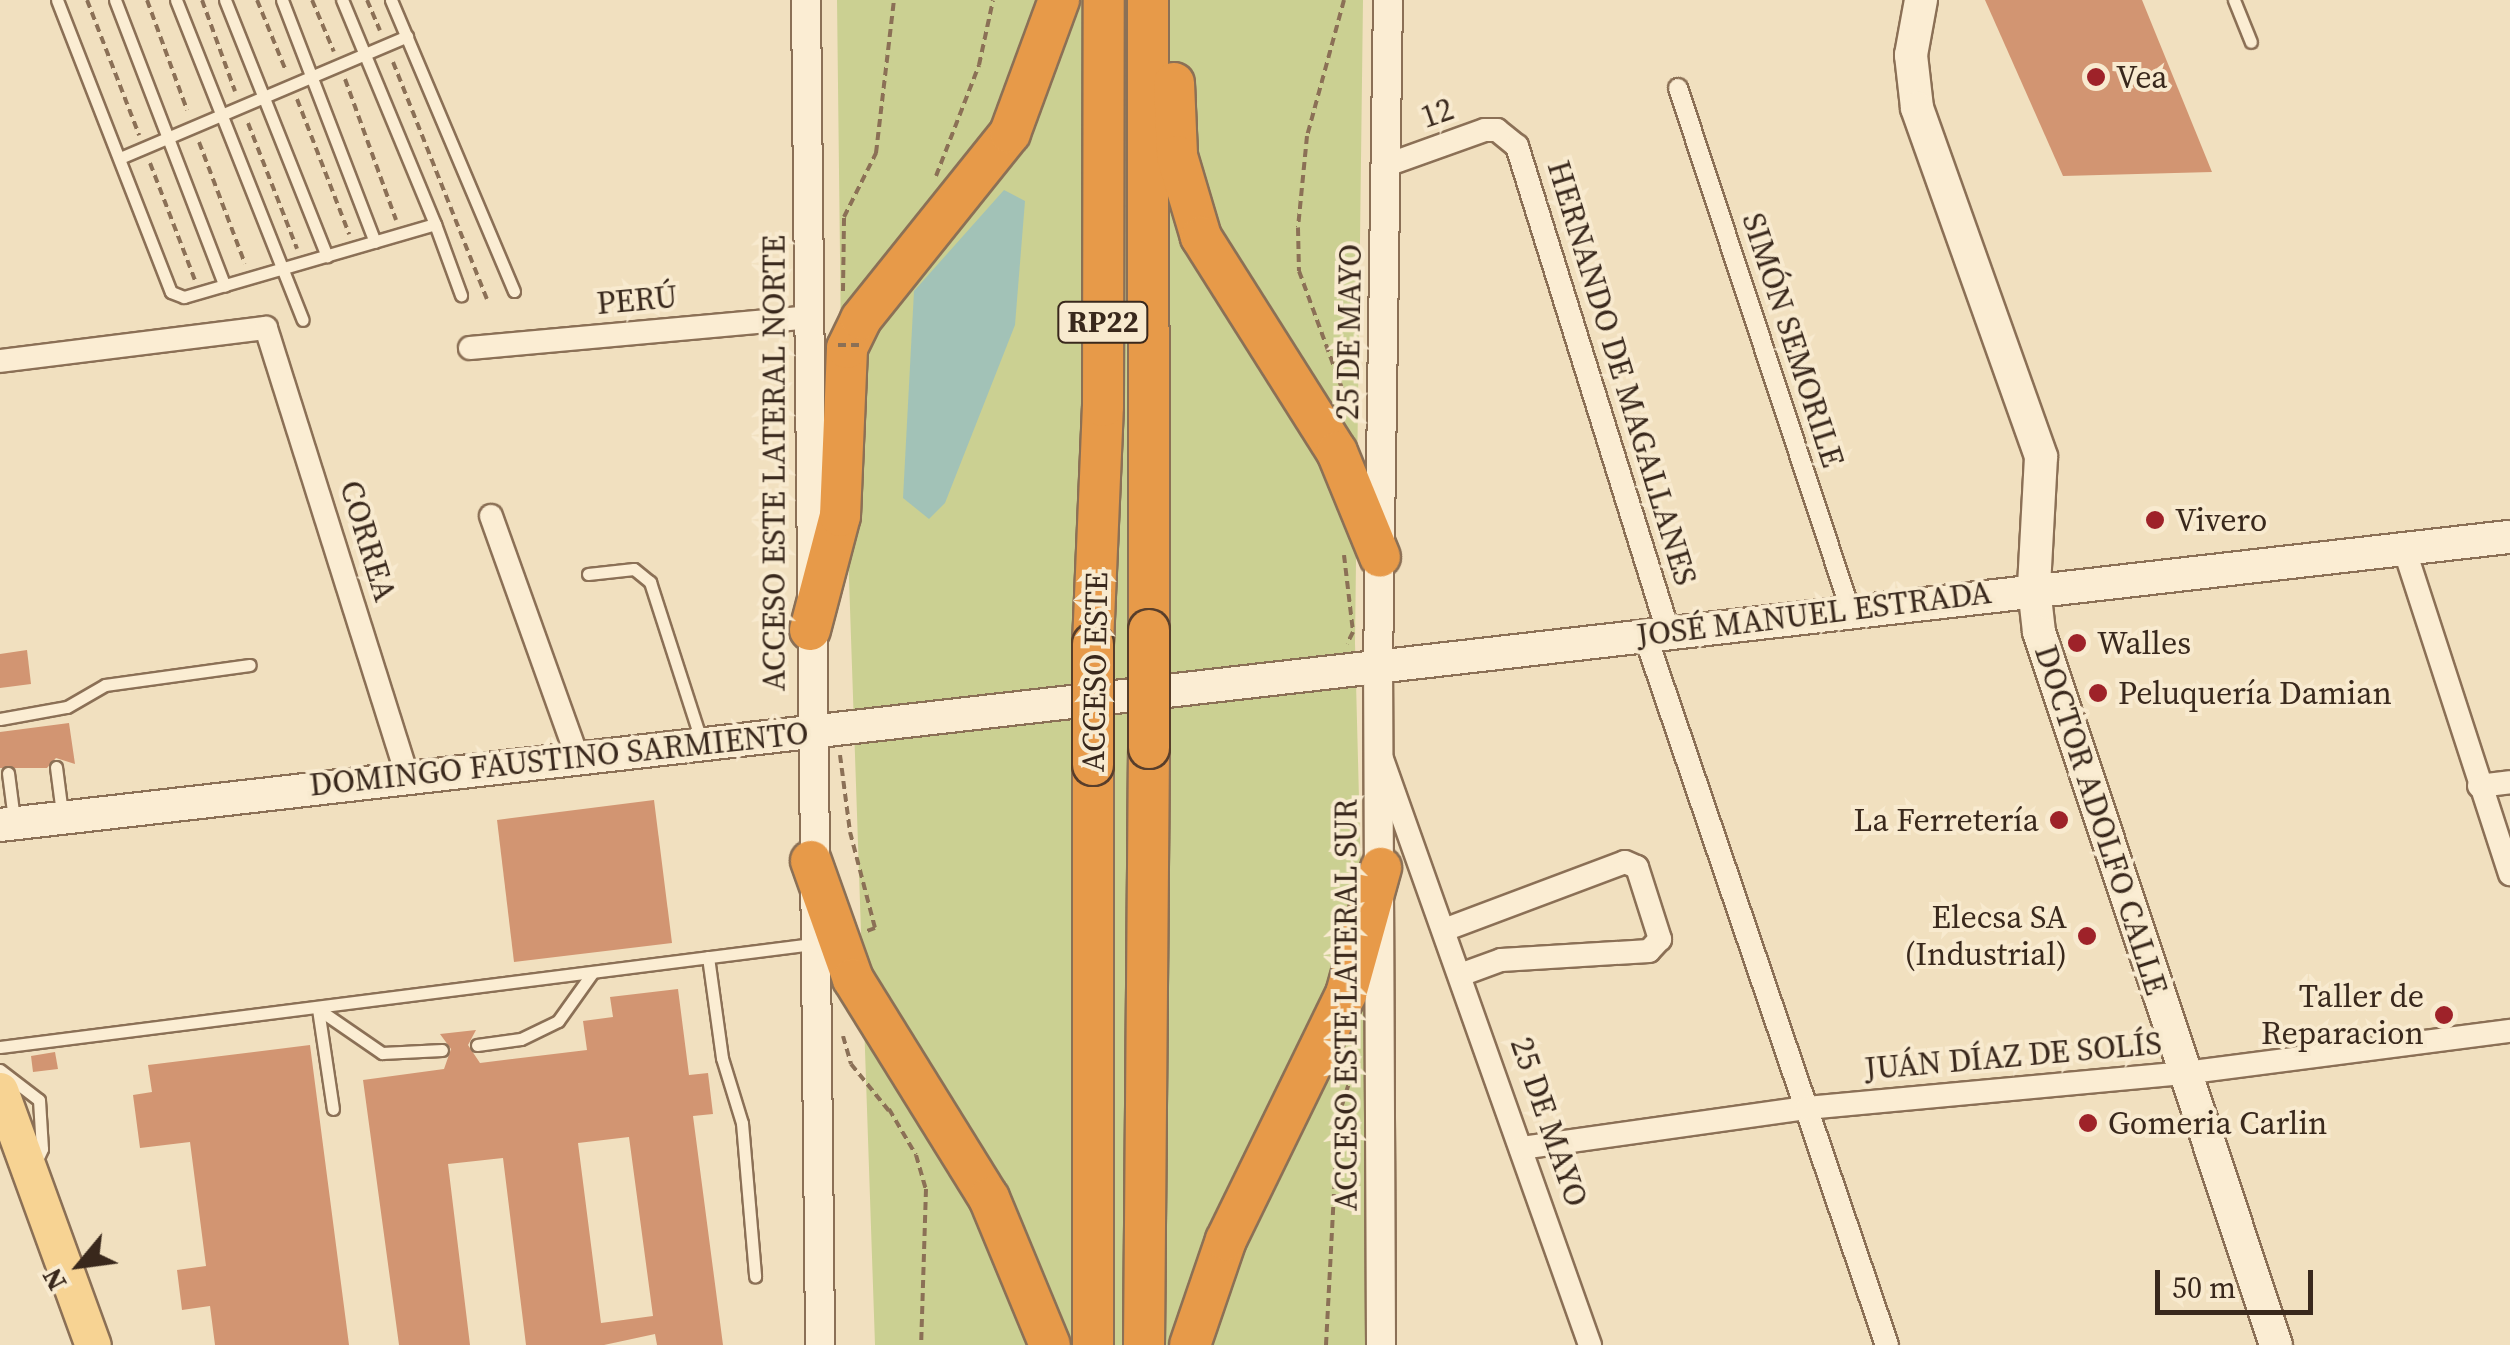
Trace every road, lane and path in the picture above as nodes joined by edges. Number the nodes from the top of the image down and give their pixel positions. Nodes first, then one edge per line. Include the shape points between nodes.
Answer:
1 (75, 0) edge
2 (116, 0) edge
3 (176, 0) edge
4 (202, 0) edge
5 (225, 0) edge
6 (256, 0) edge
7 (282, 0) edge
8 (312, 0) edge
9 (342, 0) edge
10 (367, 0) edge
11 (391, 0) edge
12 (806, 0) edge
13 (894, 0) edge
14 (993, 0) edge
15 (1059, 0) edge
16 (1104, 0) edge
17 (1148, 0) edge
18 (1170, 0) edge
19 (1344, 0) edge
20 (1388, 0) edge
21 (1921, 0) edge
22 (2234, 0) edge
23 (59, 4) edge
24 (407, 36) junction
25 (2251, 42) dead end
26 (386, 45) junction
27 (364, 54) junction
28 (339, 65) junction
29 (312, 77) junction
30 (292, 85) junction
31 (1678, 88) dead end
32 (264, 97) junction
33 (241, 107) junction
34 (222, 115) junction
35 (1508, 136) joint
36 (168, 138) junction
37 (120, 158) junction
38 (1386, 165) junction
39 (933, 183) dead end
40 (435, 224) junction
41 (402, 234) junction
42 (375, 242) junction
43 (354, 248) junction
44 (327, 256) junction
45 (302, 263) junction
46 (283, 268) junction
47 (225, 286) junction
48 (514, 291) dead end
49 (842, 293) dead end
50 (461, 295) dead end
51 (488, 299) dead end
52 (809, 317) junction
53 (303, 320) dead end
54 (839, 326) dead end
55 (864, 345) dead end
56 (470, 348) dead end
57 (0, 362) edge
58 (1335, 382) dead end
59 (492, 516) dead end
60 (2510, 536) edge
61 (2404, 548) junction
62 (1380, 557) junction
63 (588, 574) dead end
64 (2034, 588) junction
65 (1851, 612) junction
66 (810, 630) junction
67 (1657, 633) junction
68 (250, 665) dead end
69 (1378, 665) junction
70 (1119, 696) joint
71 (49, 712) junction
72 (1, 723) edge
73 (51, 726) dead end
74 (810, 731) junction
75 (702, 743) junction
76 (1380, 754) junction
77 (840, 755) dead end
78 (577, 756) junction
79 (56, 766) dead end
80 (8, 773) dead end
81 (406, 775) junction
82 (2510, 782) edge
83 (2480, 786) junction
84 (63, 817) junction
85 (7, 824) edge
86 (812, 861) joint
87 (1381, 868) junction
88 (2510, 874) edge
89 (1444, 930) junction
90 (826, 944) junction
91 (708, 958) junction
92 (593, 972) junction
93 (1460, 976) junction
94 (318, 1008) junction
95 (842, 1030) dead end
96 (2510, 1031) edge
97 (478, 1044) dead end
98 (0, 1047) edge
99 (442, 1050) dead end
100 (1358, 1056) dead end
101 (0, 1070) edge
102 (2184, 1073) junction
103 (0, 1090) edge
104 (1807, 1108) junction
105 (333, 1109) dead end
106 (1522, 1148) junction
107 (31, 1175) junction
108 (754, 1276) dead end
109 (93, 1345) edge
110 (820, 1345) edge
111 (921, 1345) edge
112 (1050, 1345) edge
113 (1092, 1345) edge
114 (1144, 1345) edge
115 (1190, 1345) edge
116 (1326, 1345) edge
117 (1381, 1345) edge
118 (1590, 1345) edge
119 (1887, 1345) edge
120 (2276, 1345) edge

1 - 23 lane
2 - 36 lane
3 - 34 lane
4 - 33 path
5 - 32 lane
6 - 30 path
7 - 29 lane
8 - 28 path
9 - 27 lane
10 - 26 path
11 - 24 lane
12 - 52 street, ACCESO ESTE LATERAL NORTE
13 - 49 path via 876,154 844,218
14 - 39 path via 979,65
15 - 66 highway via 1010,133 861,319 846,348 836,544
16 - 113 highway, ACCESO ESTE / RP22, bridge via 1103,406 1093,644
17 - 114 highway, ACCESO ESTE / RP22, bridge
18 - 62 highway via 1177,156 1186,197 1230,290 1337,452
19 - 58 path via 1307,136 1298,228 1299,271
20 - 38 street, 25 DE MAYO
21 - 64 main road, DOCTOR ADOLFO CALLE via 1912,55 1917,108 2041,456
22 - 25 lane
23 - 37 lane
24 - 26 lane
24 - 48 lane
26 - 27 lane
26 - 51 path
27 - 28 lane
27 - 40 lane
28 - 29 lane
28 - 41 path
29 - 30 lane
29 - 42 lane
30 - 32 lane
30 - 43 path
31 - 65 street, SIMÓN SEMORILE
32 - 33 lane
32 - 44 lane
33 - 34 lane
33 - 45 path
34 - 36 lane
34 - 46 lane
35 - 38 street, 12 via 1485,130
35 - 67 street, HERNANDO DE MAGALLANES via 1524,163
36 - 37 lane
36 - 47 lane
37 - 47 lane via 171,292 184,297
38 - 62 street, 25 DE MAYO
40 - 41 lane
40 - 50 lane
41 - 42 lane
42 - 43 lane
43 - 44 lane
44 - 45 lane
45 - 46 lane
46 - 47 lane
46 - 53 lane
52 - 56 street, PERÚ
52 - 66 street, ACCESO ESTE LATERAL NORTE
54 - 55 path, bridge via 838,345
57 - 81 street, CORREA via 266,328
59 - 78 street
60 - 61 main road, JOSÉ MANUEL ESTRADA
61 - 64 main road, JOSÉ MANUEL ESTRADA
61 - 83 street
62 - 69 street, 25 DE MAYO
63 - 75 lane via 634,569 650,582
64 - 65 main road, JOSÉ MANUEL ESTRADA
64 - 102 main road, DOCTOR ADOLFO CALLE via 2048,662
65 - 67 main road, JOSÉ MANUEL ESTRADA
66 - 74 street, ACCESO ESTE LATERAL NORTE
67 - 69 main road, JOSÉ MANUEL ESTRADA
67 - 104 street, HERNANDO DE MAGALLANES
68 - 71 lane via 105,685
69 - 70 main road, JOSÉ MANUEL ESTRADA
69 - 76 street, ACCESO ESTE LATERAL SUR
70 - 74 main road, DOMINGO FAUSTINO SARMIENTO
71 - 72 lane
71 - 73 lane
74 - 75 main road, DOMINGO FAUSTINO SARMIENTO
74 - 86 street, ACCESO ESTE LATERAL NORTE
75 - 78 main road, DOMINGO FAUSTINO SARMIENTO
76 - 87 street, ACCESO ESTE LATERAL SUR
76 - 89 street, 25 DE MAYO
77 - 90 path via 850,832 874,928
78 - 81 main road, DOMINGO FAUSTINO SARMIENTO
79 - 84 lane
80 - 85 lane
81 - 84 main road, DOMINGO FAUSTINO SARMIENTO
82 - 83 street
83 - 88 street
84 - 85 main road, DOMINGO FAUSTINO SARMIENTO
86 - 90 highway
87 - 115 highway via 1346,994 1226,1240
87 - 117 street, ACCESO ESTE LATERAL SUR
89 - 93 street, 25 DE MAYO
89 - 93 street via 1625,862 1637,867 1660,939 1649,951 1501,960
90 - 91 lane
90 - 110 street
90 - 112 highway via 989,1198
91 - 92 lane
91 - 108 lane via 722,1058 742,1123
92 - 94 lane
92 - 97 lane via 558,1022 521,1038
93 - 106 street, 25 DE MAYO
94 - 98 lane
94 - 99 lane via 382,1054
94 - 105 lane
95 - 111 path via 851,1064 916,1155 926,1190
96 - 102 street, JUÁN DÍAZ DE SOLÍS
100 - 116 path via 1338,1118
101 - 107 lane via 39,1100 42,1148
102 - 104 street, JUÁN DÍAZ DE SOLÍS
102 - 120 main road, DOCTOR ADOLFO CALLE
103 - 107 main road
104 - 106 street, JUÁN DÍAZ DE SOLÍS
104 - 119 street, HERNANDO DE MAGALLANES
106 - 118 street, 25 DE MAYO
107 - 109 main road

